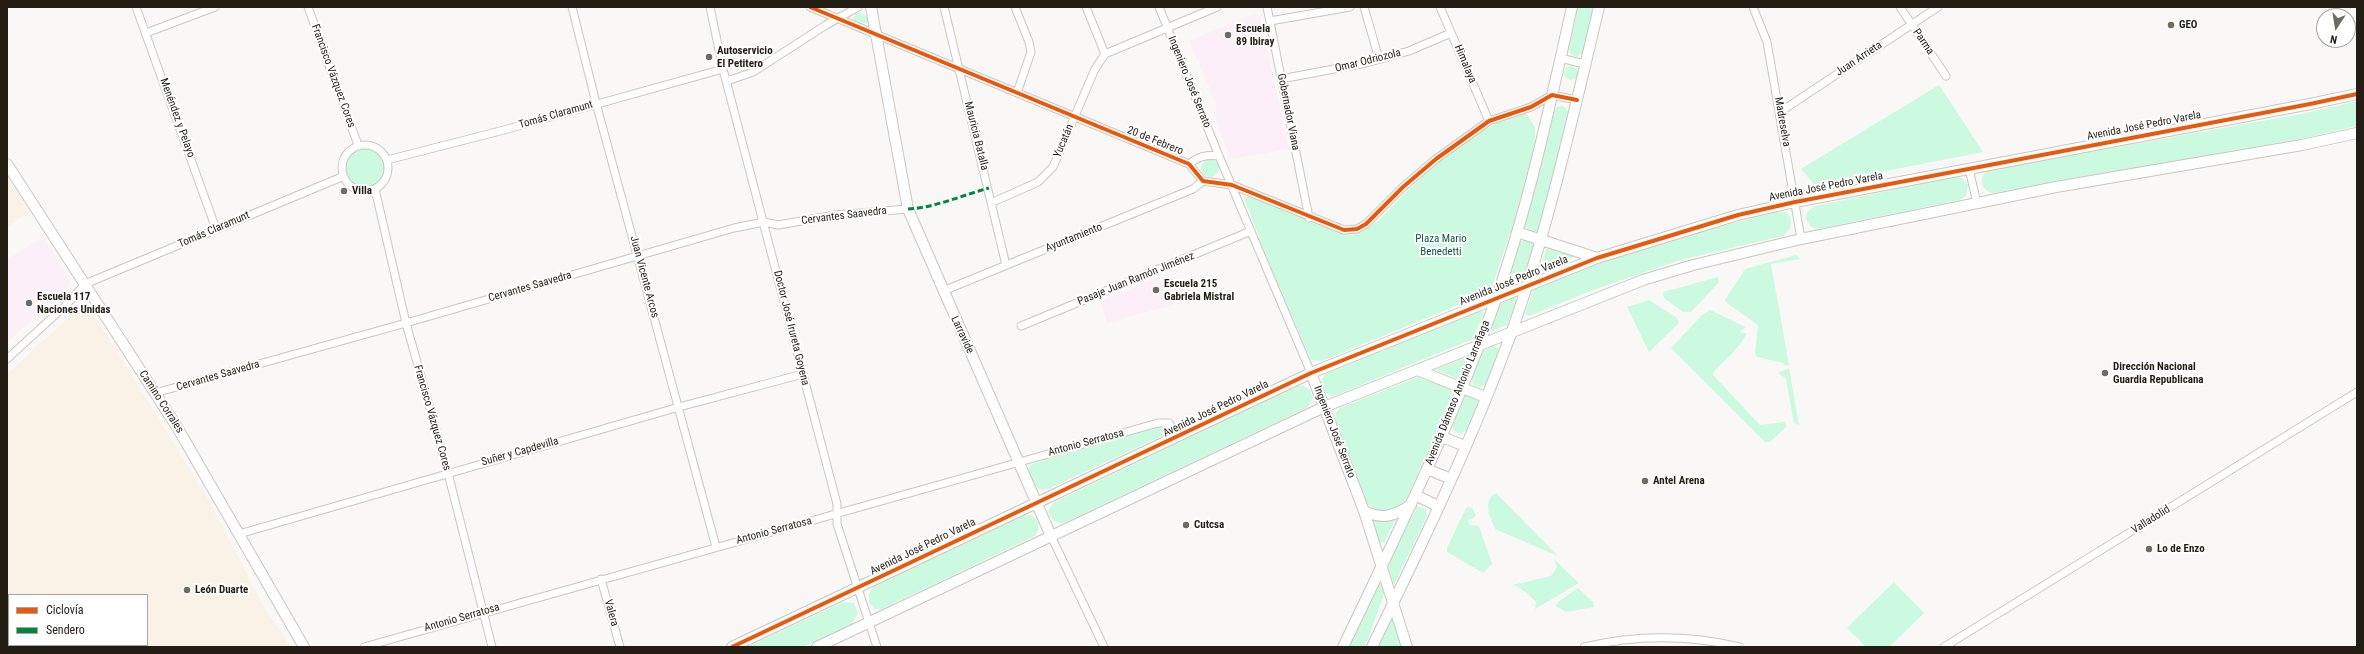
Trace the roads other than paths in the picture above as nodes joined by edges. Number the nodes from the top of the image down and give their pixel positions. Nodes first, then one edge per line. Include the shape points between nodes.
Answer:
1 (136, 7) edge
2 (214, 7) edge
3 (308, 7) edge
4 (572, 7) edge
5 (710, 7) edge
6 (810, 7) edge
7 (858, 7) edge
8 (871, 7) edge
9 (944, 7) edge
10 (1015, 7) edge
11 (1086, 7) edge
12 (1159, 7) edge
13 (1217, 7) edge
14 (1267, 7) edge
15 (1350, 7) edge
16 (1364, 7) edge
17 (1440, 7) edge
18 (1572, 7) edge
19 (1598, 7) edge
20 (1753, 7) edge
21 (1900, 7) edge
22 (1938, 7) edge
23 (837, 18) junction
24 (1270, 21) junction
25 (1911, 24) junction
26 (1167, 28) junction
27 (146, 33) junction
28 (1451, 33) junction
29 (876, 35) junction
30 (1105, 54) junction
31 (1560, 58) junction
32 (1379, 59) junction
33 (1585, 64) junction
34 (723, 69) junction
35 (960, 70) junction
36 (1946, 76) dead end
37 (1281, 79) junction
38 (727, 81) junction
39 (1017, 93) junction
40 (2357, 94) edge
41 (1552, 95) junction
42 (1577, 100) junction
43 (596, 103) junction
44 (1780, 112) junction
45 (1074, 117) junction
46 (1489, 121) junction
47 (2357, 133) edge
48 (358, 146) junction
49 (1219, 156) junction
50 (388, 160) junction
51 (7, 164) edge
52 (1188, 164) junction
53 (1969, 169) junction
54 (344, 176) junction
55 (1203, 181) junction
56 (1232, 185) junction
57 (375, 189) junction
58 (993, 202) junction
59 (1795, 202) junction
60 (1977, 203) junction
61 (908, 209) junction
62 (1309, 218) junction
63 (764, 222) junction
64 (216, 229) junction
65 (1251, 231) junction
66 (1517, 232) junction
67 (1541, 239) junction
68 (1801, 239) junction
69 (638, 255) junction
70 (1596, 258) junction
71 (1006, 265) junction
72 (85, 284) junction
73 (1526, 285) junction
74 (943, 292) junction
75 (1496, 297) junction
76 (406, 323) junction
77 (1021, 326) dead end
78 (1511, 331) junction
79 (1479, 345) junction
80 (7, 360) edge
81 (1417, 370) junction
82 (1311, 373) junction
83 (803, 374) junction
84 (1462, 388) junction
85 (2357, 392) edge
86 (155, 393) junction
87 (1485, 397) junction
88 (679, 407) junction
89 (1324, 407) junction
90 (1179, 436) junction
91 (1442, 437) junction
92 (1465, 446) junction
93 (1017, 462) junction
94 (1427, 469) junction
95 (448, 473) junction
96 (1451, 479) junction
97 (1416, 495) junction
98 (1036, 502) junction
99 (1411, 505) junction
100 (1438, 506) junction
101 (1364, 511) junction
102 (837, 514) junction
103 (239, 534) junction
104 (1051, 536) junction
105 (716, 547) junction
106 (1382, 565) junction
107 (601, 579) junction
108 (858, 588) junction
109 (1394, 603) junction
110 (483, 612) junction
111 (869, 623) junction
112 (1708, 644) edge
113 (1598, 645) edge
114 (304, 647) edge
115 (364, 647) edge
116 (492, 647) edge
117 (620, 647) edge
118 (732, 647) edge
119 (817, 647) edge
120 (877, 647) edge
121 (1104, 647) edge
122 (1343, 647) edge
123 (1372, 647) edge
124 (1407, 647) edge
125 (1584, 647) edge
126 (1740, 647) edge
127 (1944, 647) edge

1 - 27 street, Menéndez y Pelayo
2 - 27 street
3 - 48 street, Francisco Vázquez Cores
4 - 43 street, Juan Vicente Arcos
5 - 34 street, Doctor José Irureta Goyena
6 - 23 street, 20 de Febrero
7 - 23 street
8 - 29 street, Larravide
9 - 35 street, Mauricia Batalla
10 - 39 street via 1031,52
11 - 30 street
12 - 26 street, Ingeniero José Serrato
13 - 26 street
14 - 24 street, Gobernador Viana
15 - 24 street
16 - 32 street
17 - 28 street, Himalaya
18 - 31 street, Avenida Dámaso Antonio Larrañaga
19 - 33 street
20 - 44 street, Madreselva via 1767,42
21 - 25 street, Parma
22 - 25 street, Juan Arrieta
23 - 29 street, 20 de Febrero
23 - 38 street via 754,72
24 - 37 street, Gobernador Viana
25 - 36 street, Parma
25 - 44 street, Juan Arrieta
26 - 30 street
26 - 49 street, Ingeniero José Serrato
27 - 64 street, Menéndez y Pelayo
28 - 32 street, Omar Odriozola via 1409,51
28 - 46 street, Himalaya
29 - 35 street, 20 de Febrero
29 - 61 street, Larravide
30 - 45 street, Yucatán via 1095,69
31 - 33 street
31 - 41 street, Avenida Dámaso Antonio Larrañaga
32 - 37 street, Omar Odriozola
33 - 42 street
34 - 38 street, Doctor José Irureta Goyena
34 - 43 street, Tomás Claramunt
35 - 39 street, 20 de Febrero
35 - 58 street, Mauricia Batalla
37 - 62 street, Gobernador Viana
38 - 63 street, Doctor José Irureta Goyena
39 - 45 street, 20 de Febrero
40 - 53 street, Avenida José Pedro Varela
41 - 42 street
41 - 46 street via 1531,107
41 - 66 street, Avenida Dámaso Antonio Larrañaga
42 - 67 street
43 - 50 street, Tomás Claramunt
43 - 69 street, Juan Vicente Arcos
44 - 59 street, Madreselva
45 - 52 street, 20 de Febrero
45 - 58 street, Yucatán via 1053,167 1047,175 1038,182
46 - 62 street via 1436,159 1366,224 1357,229 1338,229
47 - 60 street
48 - 50 street via 368,144 378,148
48 - 54 street via 344,158
49 - 52 street via 1197,158
49 - 56 street, Ingeniero José Serrato
50 - 57 street via 387,177
51 - 72 street, Camino Corrales
52 - 55 street, 20 de Febrero
53 - 59 street, Avenida José Pedro Varela
53 - 60 street
54 - 57 street via 349,184 357,189
54 - 64 street, Tomás Claramunt
55 - 56 street
55 - 71 street, Ayuntamiento via 1193,189
56 - 62 street
56 - 65 street, Ingeniero José Serrato
57 - 76 street, Francisco Vázquez Cores
58 - 71 street, Mauricia Batalla
59 - 68 street, Madreselva
59 - 70 street, Avenida José Pedro Varela via 1738,215
60 - 68 street
61 - 63 street, Cervantes Saavedra via 835,215 778,225
61 - 74 street, Larravide
63 - 69 street, Cervantes Saavedra
63 - 83 street, Doctor José Irureta Goyena
64 - 72 street, Tomás Claramunt
65 - 77 street, Pasaje Juan Ramón Jiménez
65 - 82 street, Ingeniero José Serrato
66 - 67 street
66 - 75 street, Avenida Dámaso Antonio Larrañaga
67 - 70 street
67 - 73 street
68 - 78 street via 1700,263 1643,280
69 - 76 street, Cervantes Saavedra
69 - 88 street, Juan Vicente Arcos
70 - 73 street, Avenida José Pedro Varela
71 - 74 street, Ayuntamiento
72 - 80 street
72 - 86 street, Camino Corrales
73 - 75 street, Avenida José Pedro Varela
73 - 78 street
74 - 93 street, Larravide
75 - 79 street, Avenida Dámaso Antonio Larrañaga
75 - 82 street, Avenida José Pedro Varela
76 - 86 street, Cervantes Saavedra
76 - 95 street, Francisco Vázquez Cores
78 - 79 street
78 - 87 street
79 - 81 street
79 - 84 street, Avenida Dámaso Antonio Larrañaga
81 - 84 street
81 - 89 street
82 - 89 street, Ingeniero José Serrato
82 - 90 street, Avenida José Pedro Varela
83 - 88 street, Suñer y Capdevilla
83 - 102 street, Doctor José Irureta Goyena via 837,504
84 - 87 street
84 - 91 street, Avenida Dámaso Antonio Larrañaga
85 - 127 street, Valladolid
86 - 103 street, Camino Corrales
87 - 92 street
88 - 95 street, Suñer y Capdevilla
88 - 105 street, Juan Vicente Arcos
89 - 101 street, Ingeniero José Serrato
89 - 104 street
90 - 93 street, Antonio Serratosa via 1169,423 1158,423
90 - 98 street, Avenida José Pedro Varela
91 - 92 street
91 - 94 street, Avenida Dámaso Antonio Larrañaga
92 - 96 street
93 - 98 street, Larravide
93 - 102 street, Antonio Serratosa
94 - 96 street
94 - 97 street, Avenida Dámaso Antonio Larrañaga
95 - 103 street, Suñer y Capdevilla
95 - 110 street, Francisco Vázquez Cores
96 - 100 street
97 - 99 street, Avenida Dámaso Antonio Larrañaga
97 - 100 street
98 - 104 street, Larravide
98 - 108 street, Avenida José Pedro Varela
99 - 101 street via 1396,515 1386,517
99 - 106 street, Avenida Dámaso Antonio Larrañaga
100 - 109 street
101 - 106 street, Ingeniero José Serrato
102 - 105 street, Antonio Serratosa
102 - 108 street, Doctor José Irureta Goyena via 837,524
103 - 114 street, Camino Corrales
104 - 111 street
104 - 121 street, Larravide
105 - 107 street, Antonio Serratosa
106 - 109 street, Ingeniero José Serrato
106 - 122 street, Avenida Dámaso Antonio Larrañaga
107 - 110 street, Antonio Serratosa
107 - 117 street, Valera
108 - 111 street, Doctor José Irureta Goyena
108 - 118 street, Avenida José Pedro Varela
109 - 123 street
109 - 124 street, Ingeniero José Serrato
110 - 115 street, Antonio Serratosa
110 - 116 street, Francisco Vázquez Cores
111 - 119 street
111 - 120 street, Doctor José Irureta Goyena
112 - 113 street via 1642,638
112 - 126 street
113 - 125 street

